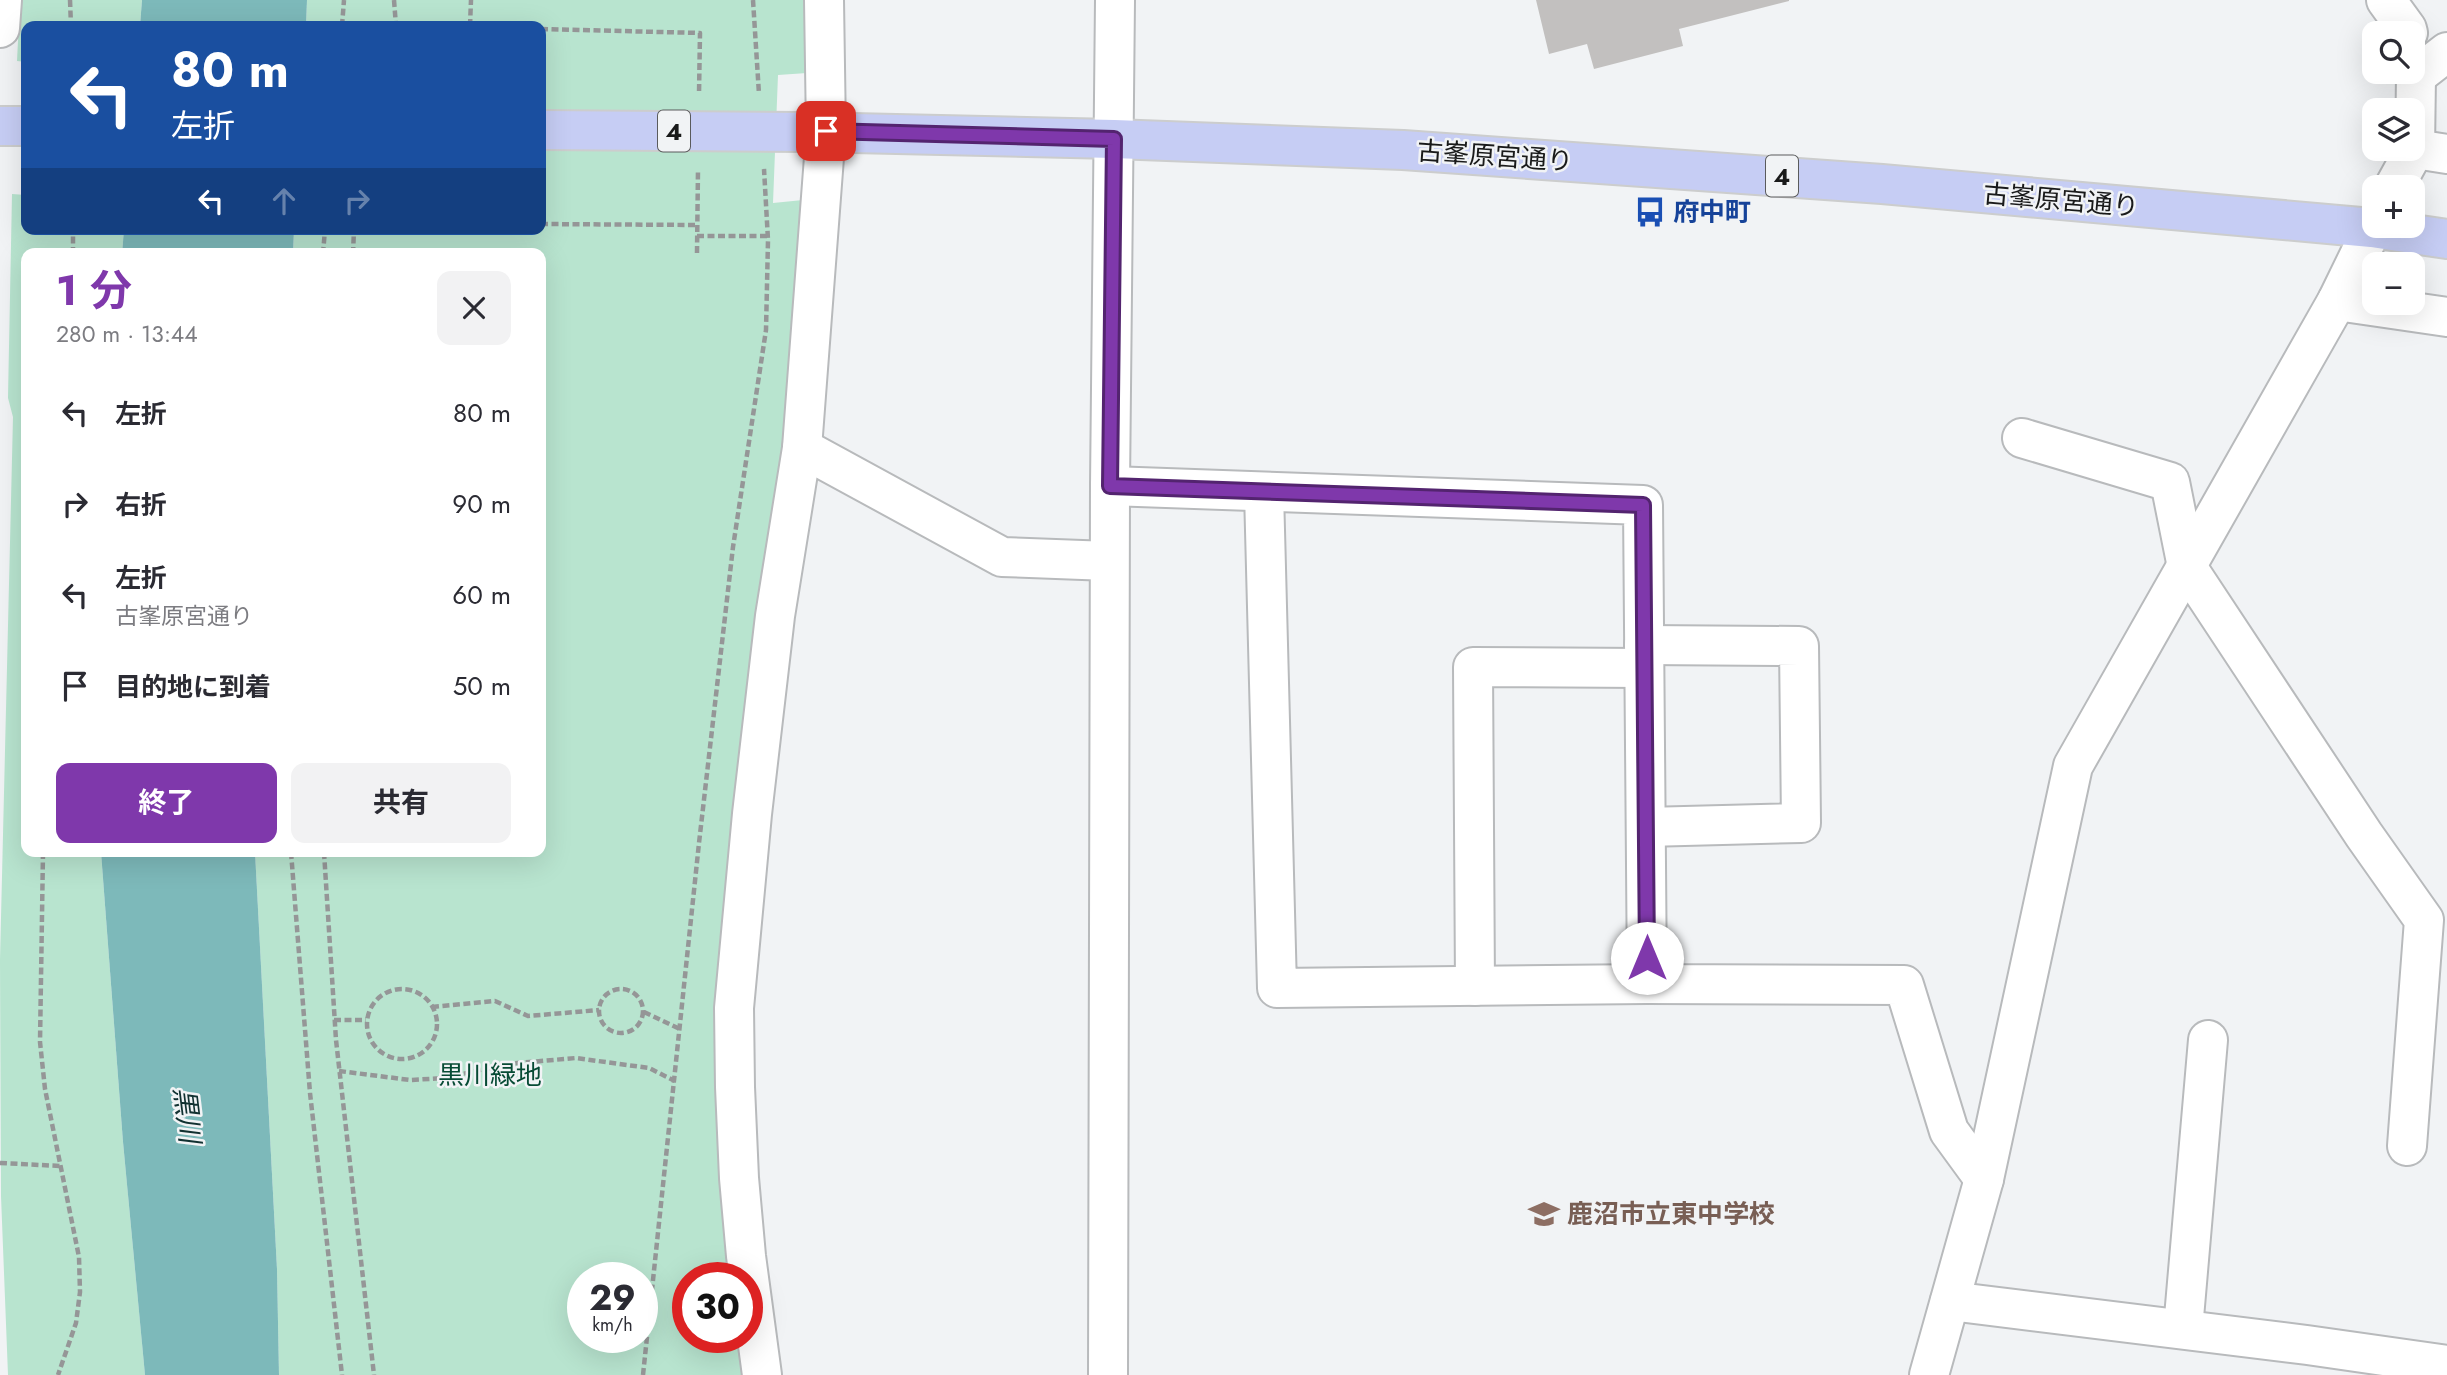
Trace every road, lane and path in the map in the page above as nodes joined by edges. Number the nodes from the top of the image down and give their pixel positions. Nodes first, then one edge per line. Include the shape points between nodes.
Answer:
1 (2, 0) edge
2 (70, 0) edge
3 (344, 0) edge
4 (394, 0) edge
5 (471, 0) edge
6 (753, 0) edge
7 (824, 0) edge
8 (1115, 0) edge
9 (2386, 0) edge
10 (71, 21) edge
11 (342, 21) edge
12 (396, 21) edge
13 (470, 21) edge
14 (2401, 21) edge
15 (0, 28) edge
16 (2447, 52) edge
17 (2425, 64) edge
18 (2418, 84) edge
19 (759, 102) dead end
20 (546, 130) edge
21 (817, 131) junction
22 (1114, 139) junction
23 (2431, 151) edge
24 (763, 156) dead end
25 (2406, 175) edge
26 (546, 224) edge
27 (2362, 224) edge
28 (697, 225) dead end
29 (2425, 235) edge
30 (697, 236) dead end
31 (768, 236) junction
32 (2367, 238) edge
33 (2447, 239) edge
34 (2337, 301) junction
35 (2447, 317) edge
36 (2022, 438) dead end
37 (802, 448) junction
38 (1110, 486) junction
39 (1264, 492) junction
40 (1109, 561) junction
41 (2187, 567) junction
42 (1644, 657) junction
43 (1646, 827) junction
44 (43, 857) edge
45 (291, 857) edge
46 (324, 857) edge
47 (1647, 985) junction
48 (1475, 986) junction
49 (432, 1007) junction
50 (598, 1010) junction
51 (644, 1012) junction
52 (334, 1020) junction
53 (366, 1020) junction
54 (680, 1029) junction
55 (2207, 1040) dead end
56 (339, 1072) junction
57 (674, 1081) junction
58 (2407, 1146) dead end
59 (0, 1163) edge
60 (61, 1166) junction
61 (1984, 1179) junction
62 (1950, 1301) junction
63 (2183, 1329) junction
64 (2304, 1360) edge
65 (2447, 1365) edge
66 (58, 1375) edge
67 (342, 1375) edge
68 (374, 1375) edge
69 (643, 1375) edge
70 (762, 1375) edge
71 (1108, 1375) edge
72 (1929, 1375) edge

1 - 15 street
2 - 10 path
3 - 11 path
4 - 12 path
5 - 13 path
6 - 19 path
7 - 21 street
8 - 22 street
9 - 14 street
16 - 17 street
18 - 23 street
20 - 21 main road, 古峯原宮通り / 4, bridge
21 - 22 main road, 古峯原宮通り / 4
21 - 37 street
22 - 27 main road, 古峯原宮通り / 4 via 1403,150 1668,167
22 - 38 street
23 - 25 street
24 - 31 path
26 - 28 path
29 - 33 main road, 古峯原宮通り / 4
30 - 31 path
31 - 54 path via 766,330 733,547
32 - 34 street
34 - 35 street
34 - 41 street
36 - 41 street via 2170,482
37 - 40 street via 1002,557
37 - 70 street via 774,629 734,1008 739,1178
38 - 39 street
38 - 40 street
39 - 42 street via 1643,505
39 - 48 street via 1277,988
40 - 71 street
41 - 58 street via 2424,920
41 - 61 street via 2073,766
42 - 43 street
42 - 43 street via 1799,646 1801,823
42 - 48 street via 1473,667
43 - 47 street
44 - 60 path via 40,1042
45 - 67 path via 310,1093
46 - 52 path
47 - 48 street
47 - 61 street via 1904,985 1949,1130
49 - 50 path via 495,1001 528,1016
49 - 53 path via 419,993 391,990 370,1007
49 - 53 path via 438,1028 433,1041 412,1058 385,1056 368,1035
50 - 51 path via 609,1030 620,1033 632,1031
50 - 51 path via 602,999 622,988 633,992
51 - 54 path
52 - 53 path
52 - 56 path
54 - 57 path
55 - 63 street
56 - 57 path via 410,1080 445,1078 517,1062 576,1058 649,1068
56 - 68 path
57 - 69 path
59 - 60 path
60 - 66 path via 79,1257 79,1292 76,1323
61 - 62 street
62 - 63 street
62 - 72 street
63 - 64 street
64 - 65 street

